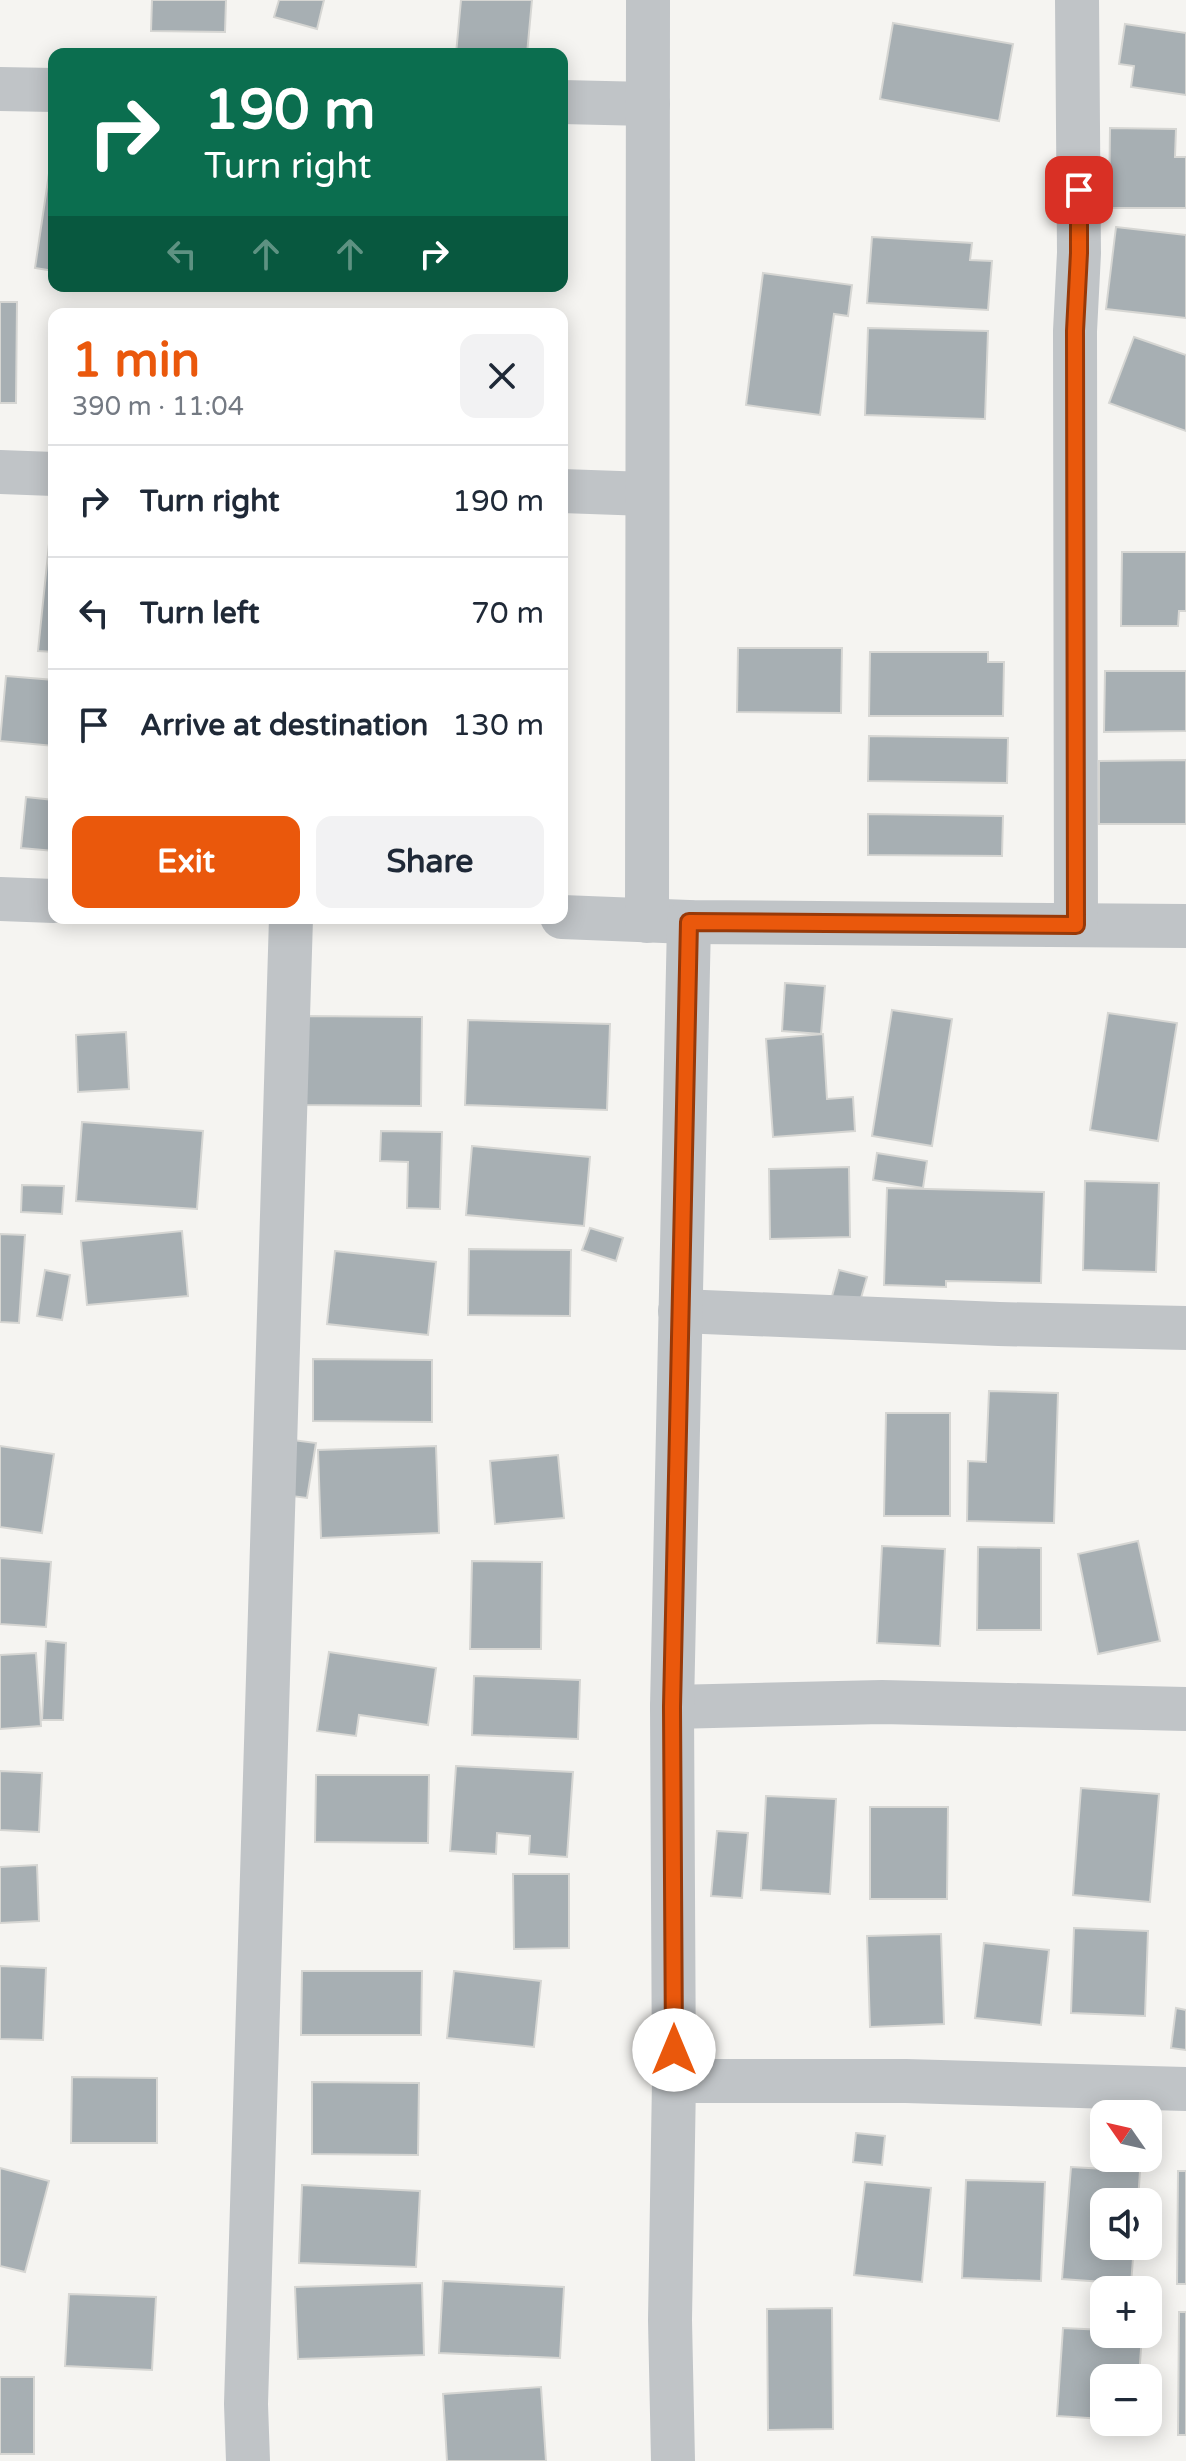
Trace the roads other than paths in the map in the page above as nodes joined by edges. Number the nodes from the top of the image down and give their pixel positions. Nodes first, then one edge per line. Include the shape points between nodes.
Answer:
1 (648, 0) edge
2 (1077, 0) edge
3 (0, 89) edge
4 (48, 90) edge
5 (568, 102) edge
6 (648, 104) junction
7 (0, 472) edge
8 (48, 474) edge
9 (568, 491) edge
10 (647, 494) junction
11 (0, 899) edge
12 (48, 901) edge
13 (568, 917) edge
14 (668, 922) junction
15 (291, 924) edge
16 (1076, 925) junction
17 (1186, 926) edge
18 (680, 1311) junction
19 (1186, 1328) edge
20 (672, 1707) junction
21 (1186, 1709) edge
22 (674, 2081) junction
23 (1186, 2089) edge
24 (248, 2461) edge
25 (673, 2461) edge

1 - 6 street
2 - 16 street
3 - 4 street
5 - 6 street
6 - 10 street
7 - 8 street
9 - 10 street
10 - 14 street
11 - 12 street
13 - 14 street
14 - 16 street
14 - 18 street
15 - 24 street via 259,1908
16 - 17 street
18 - 19 street
18 - 20 street
20 - 21 street via 882,1702
20 - 22 street
22 - 23 street
22 - 25 street

